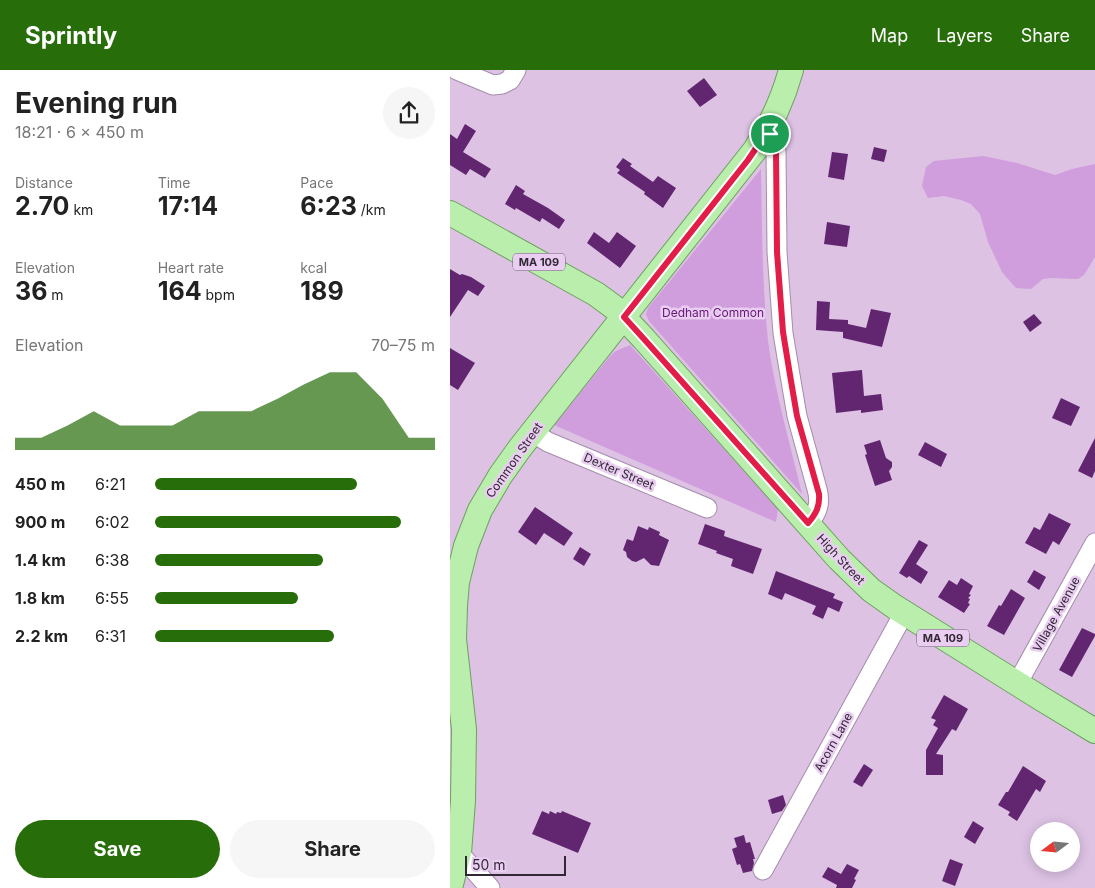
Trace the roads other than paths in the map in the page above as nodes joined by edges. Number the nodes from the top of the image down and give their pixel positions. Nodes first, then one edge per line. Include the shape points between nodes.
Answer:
1 (457, 70) edge
2 (516, 70) edge
3 (791, 70) edge
4 (767, 132) junction
5 (450, 213) edge
6 (624, 317) junction
7 (532, 432) junction
8 (707, 508) dead end
9 (808, 523) junction
10 (1095, 543) edge
11 (904, 613) junction
12 (1017, 684) junction
13 (1095, 731) edge
14 (459, 854) junction
15 (763, 870) dead end
16 (450, 888) edge
17 (490, 888) edge

1 - 2 street via 493,85 510,80
3 - 4 main road
4 - 6 main road, Common Street
4 - 9 street, High Street via 776,151 778,270 786,355 799,423 819,494 817,510
5 - 6 main road, MA 109 via 586,288
6 - 7 main road, Common Street
6 - 9 main road, MA 109
7 - 8 street, Dexter Street via 548,442
7 - 14 main road, Common Street via 480,510 457,582 454,639 464,729
9 - 11 main road, High Street / MA 109 via 864,584
10 - 12 street, Village Avenue
11 - 12 main road, High Street / MA 109
11 - 15 street, Acorn Lane
12 - 13 main road, High Street / MA 109
14 - 16 main road, Common Street
14 - 17 street

